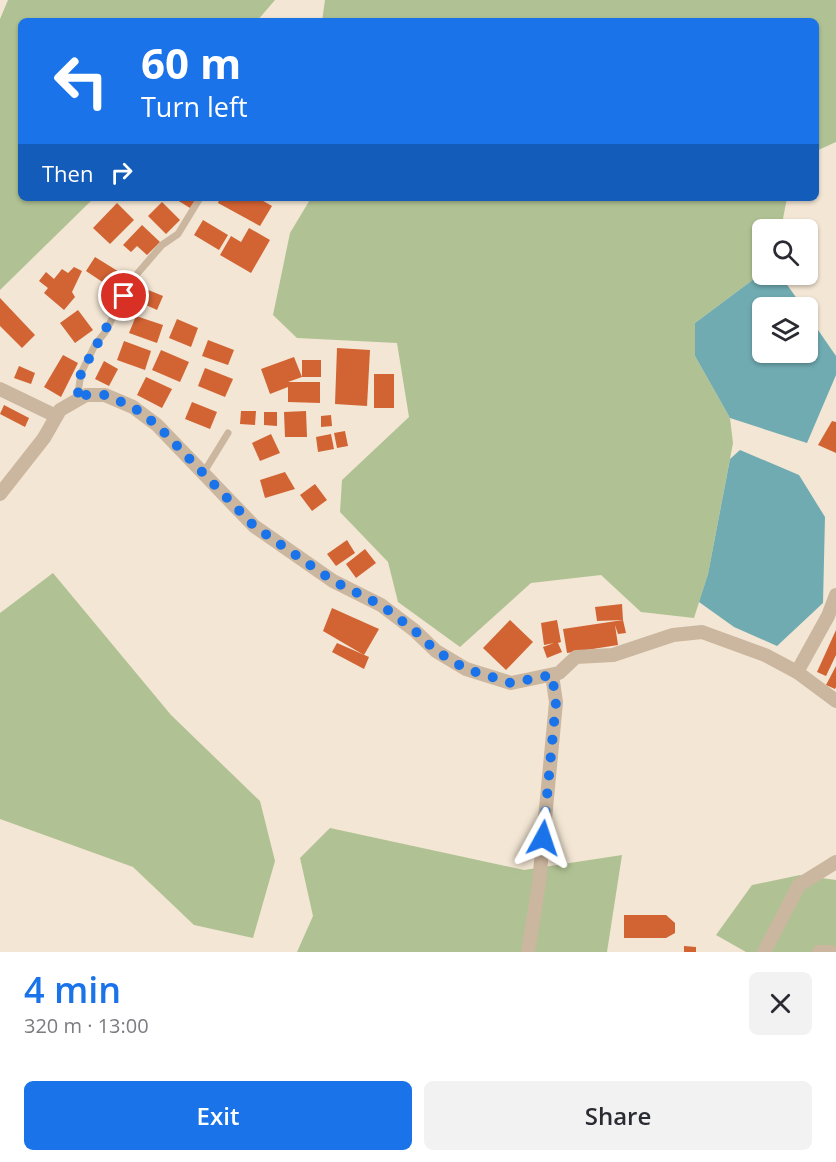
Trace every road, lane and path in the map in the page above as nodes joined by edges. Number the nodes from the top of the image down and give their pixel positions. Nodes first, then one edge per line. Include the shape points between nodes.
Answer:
1 (198, 201) edge
2 (0, 389) edge
3 (77, 400) junction
4 (56, 416) junction
5 (228, 434) dead end
6 (204, 472) junction
7 (0, 494) edge
8 (836, 595) edge
9 (797, 672) junction
10 (552, 675) junction
11 (836, 701) edge
12 (836, 862) edge
13 (528, 952) edge
14 (764, 952) edge
15 (819, 952) edge
16 (830, 952) edge

1 - 3 lane via 178,234 162,245 131,280 81,373
2 - 4 street
3 - 4 street
3 - 6 street via 86,395 105,395 133,407
4 - 7 street via 44,438
5 - 6 lane
6 - 10 street via 254,526 333,581 381,605 436,651 466,669 511,683
8 - 9 street
9 - 10 street via 765,655 702,632 673,635 613,655 576,657
9 - 11 street
10 - 13 street via 556,702 539,883
12 - 14 street via 799,885
15 - 16 street

